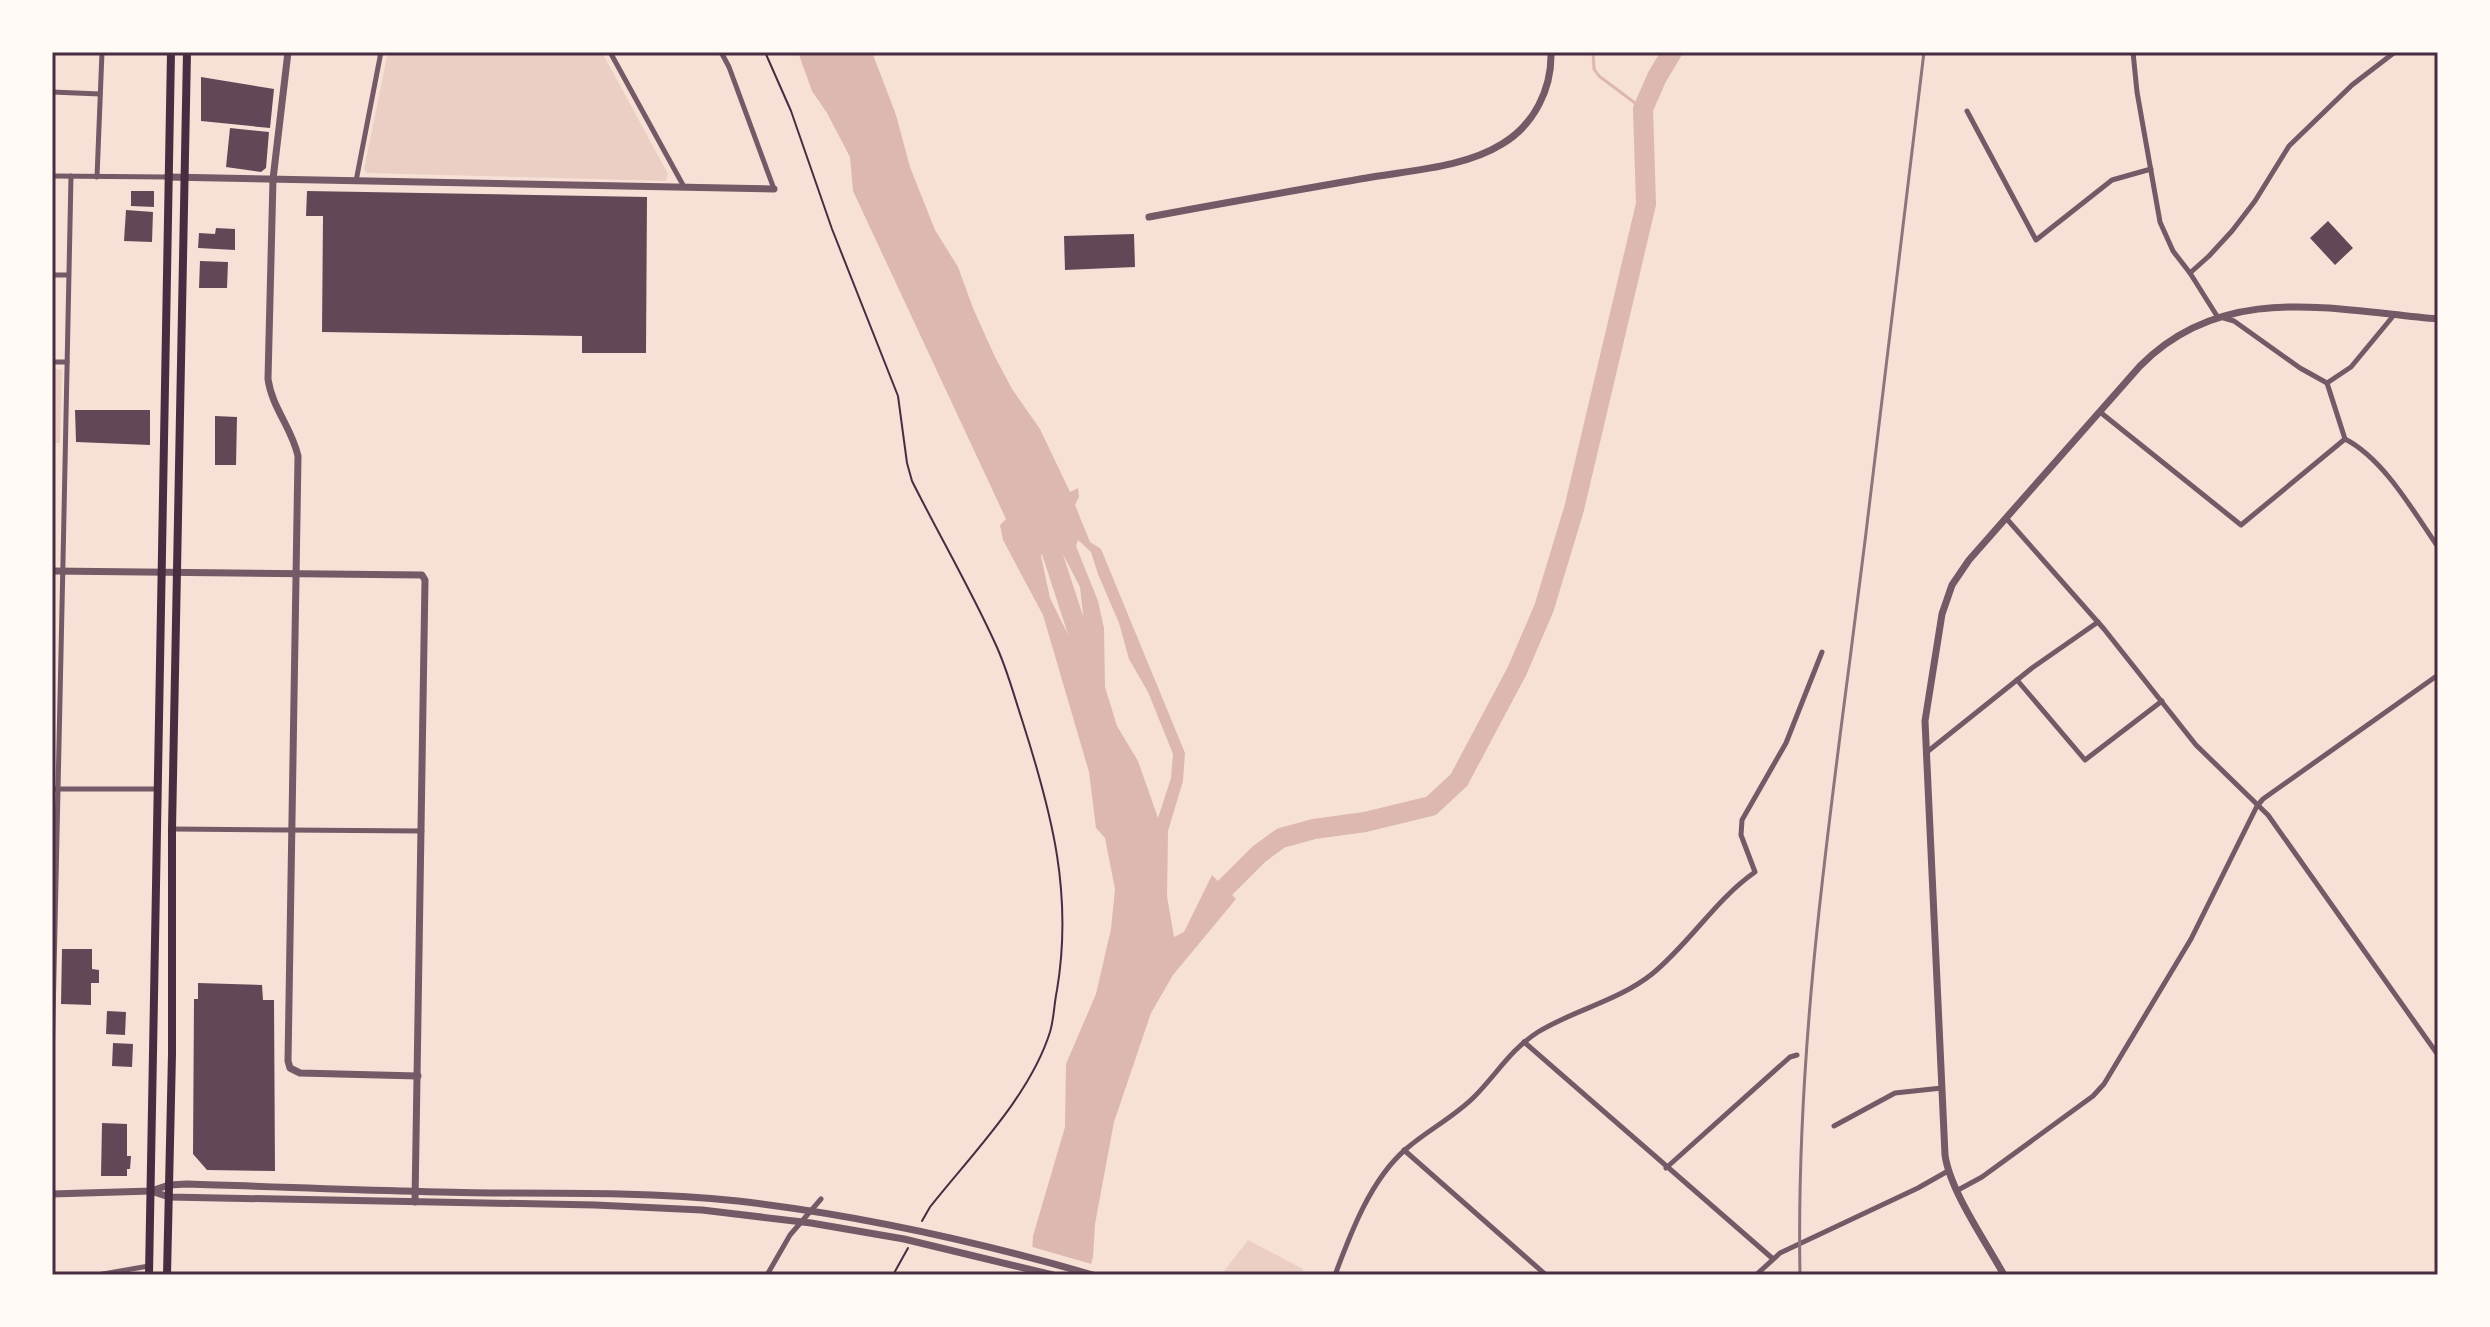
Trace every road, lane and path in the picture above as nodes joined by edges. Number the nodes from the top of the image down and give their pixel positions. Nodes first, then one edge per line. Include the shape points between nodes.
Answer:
1 (102, 52) edge
2 (171, 52) edge
3 (187, 52) edge
4 (288, 52) edge
5 (381, 52) edge
6 (610, 52) edge
7 (721, 52) edge
8 (765, 52) edge
9 (1551, 52) edge
10 (2133, 52) edge
11 (2395, 52) edge
12 (52, 92) edge
13 (100, 94) junction
14 (1967, 111) dead end
15 (2151, 169) junction
16 (52, 176) edge
17 (71, 176) junction
18 (97, 177) junction
19 (167, 177) junction
20 (184, 178) junction
21 (273, 179) junction
22 (356, 182) junction
23 (683, 185) junction
24 (774, 189) joint
25 (1149, 217) dead end
26 (2190, 273) junction
27 (52, 275) edge
28 (68, 275) junction
29 (2394, 315) junction
30 (2217, 316) junction
31 (2438, 319) edge
32 (52, 362) edge
33 (67, 362) junction
34 (2327, 383) junction
35 (2099, 411) junction
36 (2345, 439) junction
37 (2005, 517) junction
38 (2438, 547) edge
39 (62, 570) junction
40 (52, 571) edge
41 (160, 571) junction
42 (177, 571) junction
43 (297, 573) junction
44 (2098, 622) junction
45 (1822, 652) dead end
46 (2438, 675) edge
47 (2017, 680) junction
48 (2162, 701) junction
49 (1926, 752) junction
50 (56, 789) edge
51 (157, 789) junction
52 (2257, 806) junction
53 (172, 829) junction
54 (291, 830) junction
55 (422, 831) junction
56 (1524, 1042) junction
57 (1797, 1055) dead end
58 (2438, 1055) edge
59 (52, 1064) edge
60 (418, 1076) junction
61 (1942, 1088) junction
62 (1834, 1126) dead end
63 (1404, 1150) junction
64 (1666, 1168) junction
65 (1948, 1171) junction
66 (169, 1185) junction
67 (416, 1190) junction
68 (1958, 1190) junction
69 (151, 1191) junction
70 (52, 1194) edge
71 (169, 1197) junction
72 (821, 1199) dead end
73 (415, 1202) junction
74 (923, 1220) dead end
75 (908, 1248) dead end
76 (1772, 1258) junction
77 (149, 1270) edge
78 (97, 1275) edge
79 (167, 1275) edge
80 (767, 1275) edge
81 (893, 1275) edge
82 (1053, 1275) edge
83 (1093, 1275) edge
84 (1335, 1275) edge
85 (1546, 1275) edge
86 (1756, 1275) edge
87 (2004, 1275) edge

1 - 13 street
2 - 19 main road
3 - 20 main road
4 - 21 street
5 - 22 street
6 - 23 street
7 - 24 street
8 - 74 path via 898,396 912,481 1007,673 1060,863 1061,968 1050,1033 1007,1111
9 - 25 street via 1539,106 1511,138 1486,152
10 - 15 street
11 - 26 street via 2289,146 2232,231
12 - 13 street
13 - 18 street
14 - 15 street via 2036,240 2112,180
15 - 26 street via 2160,222
16 - 17 street
17 - 18 street
17 - 28 street
18 - 19 street
19 - 20 street
19 - 41 main road
20 - 21 street
20 - 42 main road
21 - 22 street
21 - 43 street via 268,379 273,403 298,456
22 - 23 street
23 - 24 street
26 - 30 street
27 - 28 street
28 - 33 street
29 - 30 street via 2280,306
29 - 31 street
29 - 34 street via 2351,367
30 - 34 street via 2234,321
30 - 35 street via 2157,348
32 - 33 street
33 - 39 street
34 - 36 street
35 - 36 street via 2241,525
35 - 37 street
36 - 38 street via 2396,485
37 - 44 street
37 - 49 street via 1952,585 1942,614 1925,721
39 - 40 street
39 - 41 street
39 - 50 street
41 - 42 street
41 - 51 main road
42 - 43 street
42 - 53 main road
43 - 54 street
43 - 55 street via 422,575 425,580
44 - 47 street
44 - 48 street
45 - 56 street via 1786,743 1742,820 1741,835 1755,872 1727,893 1652,973
46 - 52 street
47 - 48 street via 2085,760
47 - 49 street
48 - 52 street via 2205,755
49 - 61 street
50 - 51 street
50 - 59 street
51 - 69 main road
52 - 58 street
52 - 68 street via 2191,939 2104,1084
53 - 54 street
53 - 66 main road
54 - 55 street
54 - 60 street via 289,1065 300,1073
55 - 60 street
56 - 63 street via 1469,1102
56 - 64 street
57 - 64 street
60 - 67 street
61 - 62 street via 1895,1093
61 - 65 street
63 - 84 street via 1373,1193
63 - 85 street
64 - 76 street
65 - 68 street
65 - 76 street
66 - 67 street
66 - 69 street
66 - 71 main road
67 - 73 street
67 - 83 street via 630,1195 772,1206 938,1233
68 - 87 street
69 - 70 street
69 - 71 street
69 - 77 main road
71 - 73 street
71 - 79 main road
72 - 80 street via 790,1235
73 - 82 street via 645,1207 766,1217 904,1239
75 - 81 path
76 - 86 street
77 - 78 street

